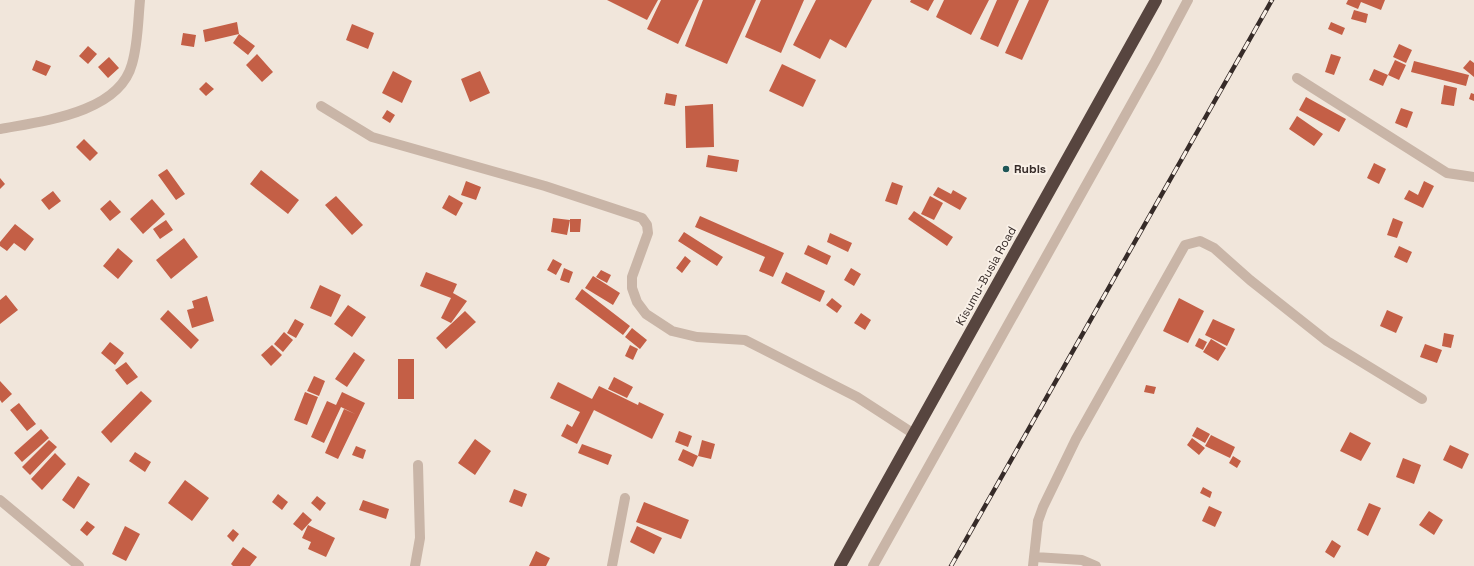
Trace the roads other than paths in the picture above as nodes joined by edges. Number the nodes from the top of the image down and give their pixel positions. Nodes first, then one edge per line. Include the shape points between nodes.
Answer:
1 (140, 0) edge
2 (1156, 0) edge
3 (1188, 0) edge
4 (1297, 78) dead end
5 (322, 106) dead end
6 (0, 129) edge
7 (1474, 177) edge
8 (1422, 399) dead end
9 (914, 434) junction
10 (418, 465) dead end
11 (625, 498) dead end
12 (0, 500) edge
13 (1034, 562) edge
14 (79, 566) edge
15 (415, 566) edge
16 (612, 566) edge
17 (840, 566) edge
18 (873, 566) edge
19 (1096, 566) edge

1 - 6 street via 132,64 126,79 117,90 102,101 77,112
2 - 9 highway, Kisumu-Busia Road
3 - 18 street via 1152,69
4 - 7 street via 1447,173
5 - 9 street via 372,137 545,186 642,218 647,225 648,233 632,277 632,288 637,302 646,314 672,331 697,337 745,340 857,397
8 - 13 street via 1327,341 1214,248 1200,241 1185,245 1076,439 1038,521
9 - 17 highway, Kisumu-Busia Road
10 - 15 street via 420,538
11 - 16 street
12 - 14 street
13 - 19 street via 1082,560

